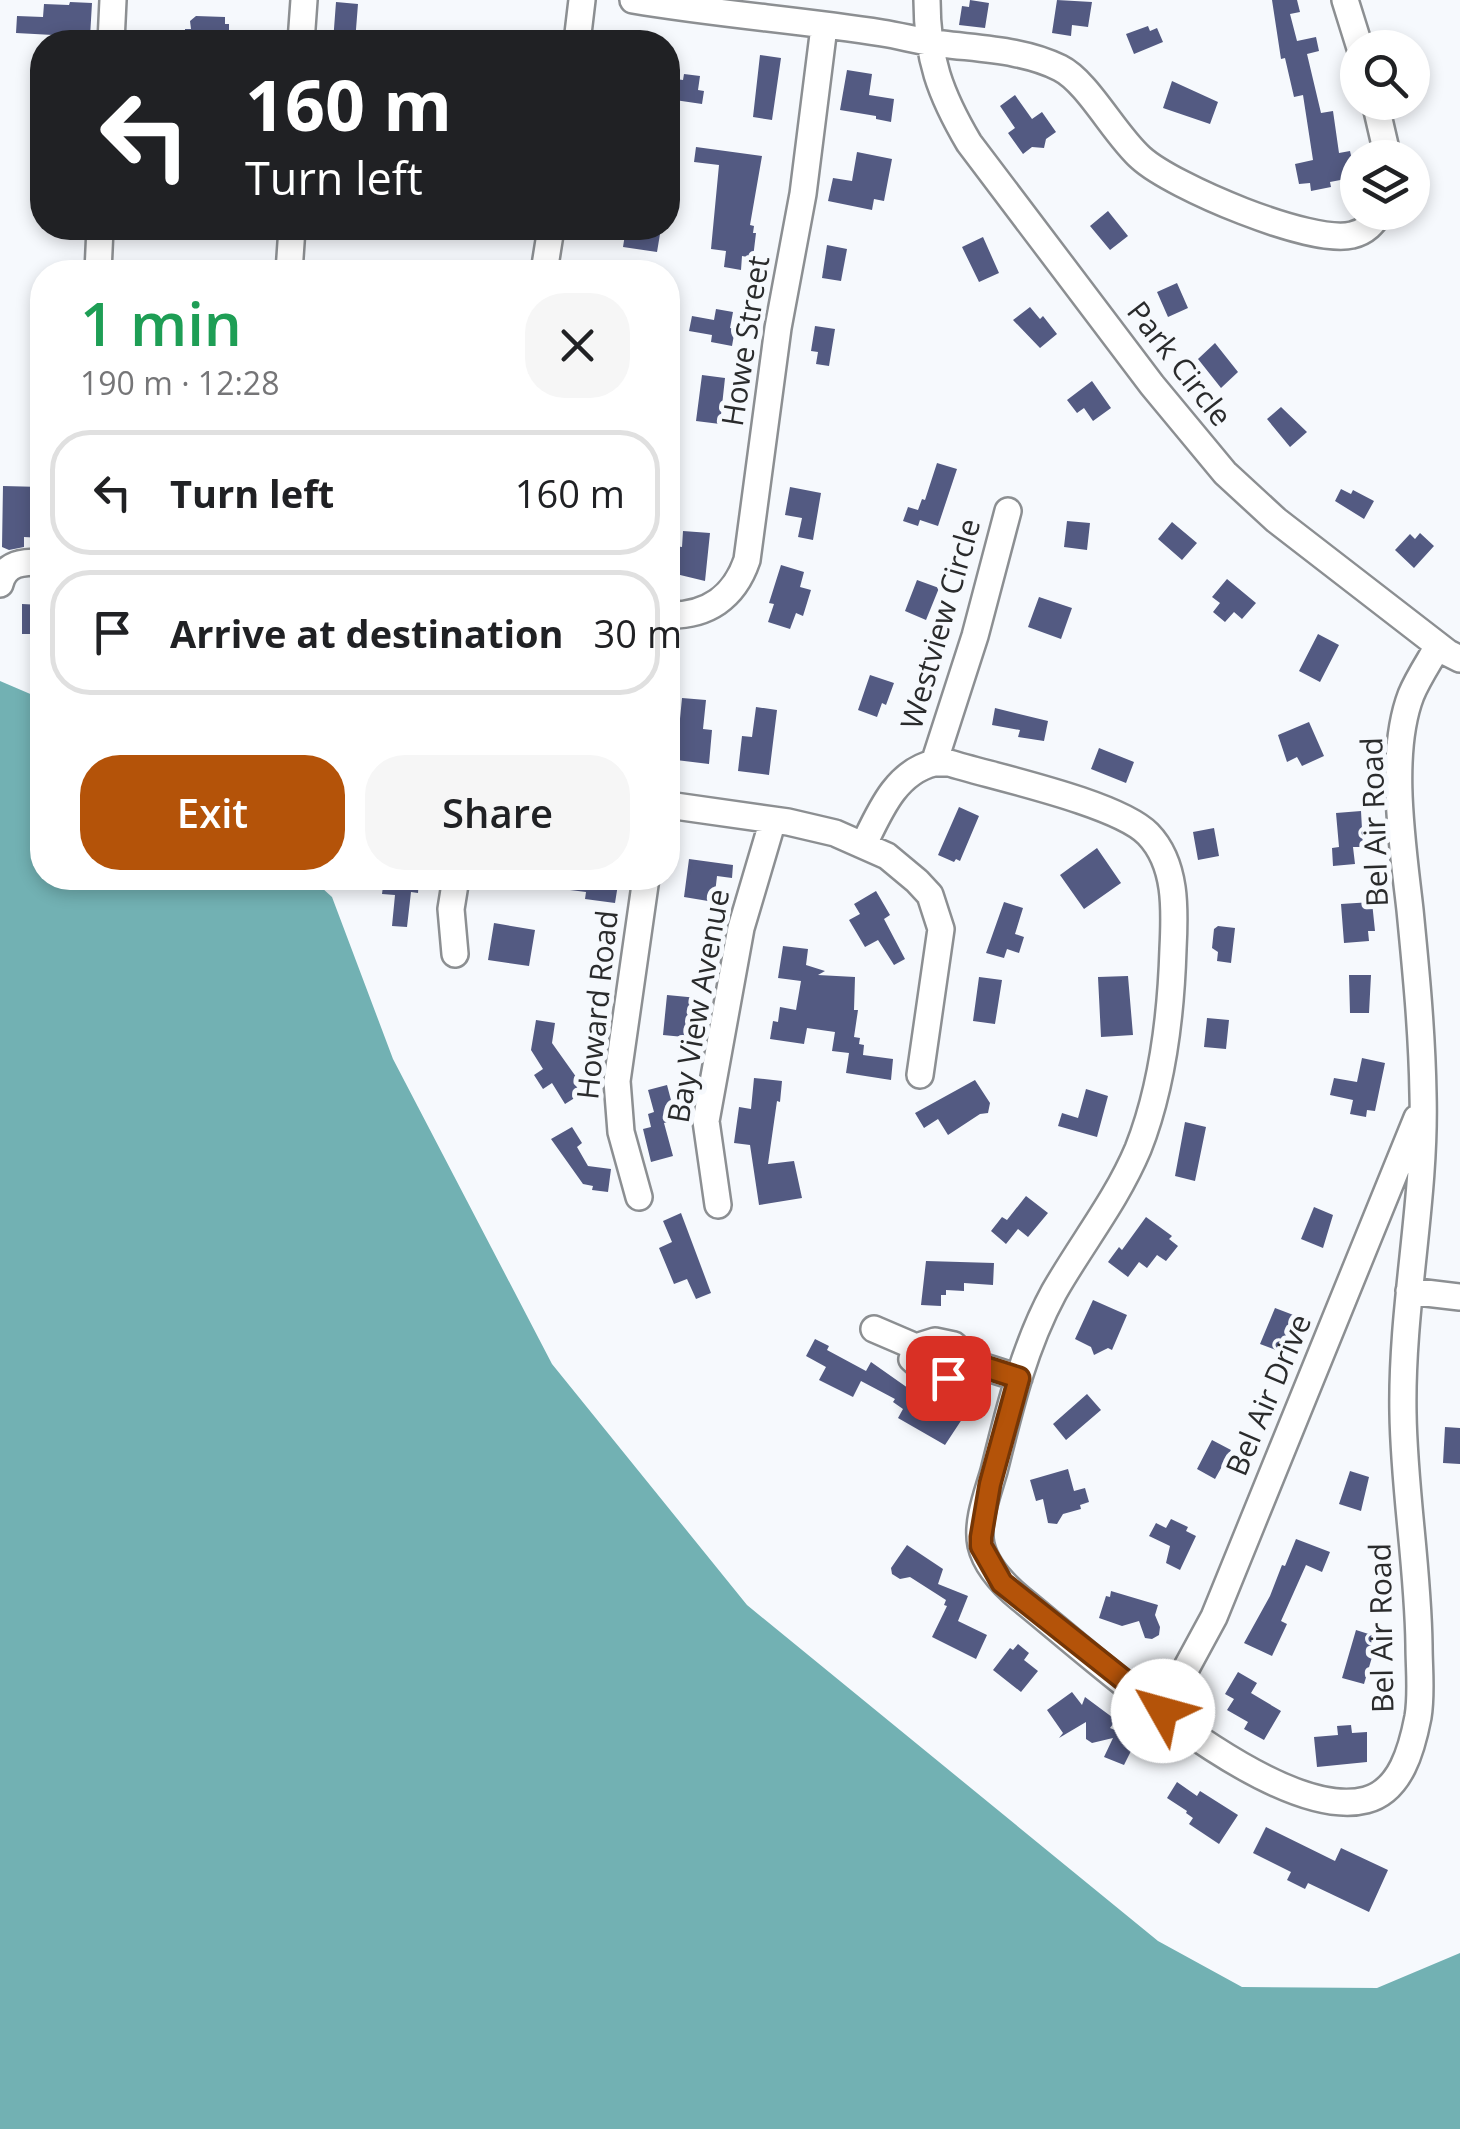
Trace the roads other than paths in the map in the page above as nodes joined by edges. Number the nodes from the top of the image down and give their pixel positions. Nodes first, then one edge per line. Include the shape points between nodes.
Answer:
1 (113, 0) edge
2 (304, 0) edge
3 (582, 0) edge
4 (633, 0) edge
5 (927, 0) edge
6 (1345, 0) edge
7 (742, 7) edge
8 (824, 27) junction
9 (112, 30) edge
10 (303, 30) edge
11 (578, 30) edge
12 (1354, 30) edge
13 (928, 42) junction
14 (1364, 230) edge
15 (1008, 511) dead end
16 (30, 563) edge
17 (0, 584) edge
18 (680, 615) edge
19 (1449, 652) edge
20 (934, 763) junction
21 (680, 806) edge
22 (772, 820) junction
23 (864, 844) junction
24 (454, 890) edge
25 (644, 890) edge
26 (455, 954) dead end
27 (920, 1075) dead end
28 (1424, 1099) junction
29 (639, 1197) dead end
30 (718, 1206) dead end
31 (1408, 1291) junction
32 (1460, 1297) edge
33 (874, 1330) dead end
34 (1019, 1378) junction
35 (1163, 1711) junction

1 - 9 street
2 - 10 street
3 - 11 street
4 - 7 street
5 - 13 street, Park Circle
6 - 12 street
7 - 8 street
8 - 13 street
8 - 18 street, Howe Street via 747,560 740,580 719,603
13 - 14 street via 984,47 1060,67 1140,158 1237,208 1304,231 1340,236
13 - 19 street, Park Circle via 944,96 969,143 1225,473
15 - 20 street, Westview Circle
16 - 17 street via 6,570
19 - 28 street, Bel Air Road via 1411,696 1401,751
20 - 23 street, Westview Circle via 902,779
20 - 34 street, Bel Air Road via 1076,800 1134,823 1160,851 1175,904 1166,1036 1139,1145 1114,1200 1054,1292
21 - 22 street
22 - 23 street
22 - 30 street, Bay View Avenue via 741,928 706,1121
23 - 27 street via 905,868 930,895 938,916
24 - 26 street
25 - 29 street, Howard Road via 617,1081 620,1132
28 - 31 street, Bel Air Road
28 - 35 street, Bel Air Drive via 1214,1617
31 - 32 street
31 - 35 street, Bel Air Road via 1403,1418 1420,1687 1406,1761 1378,1796 1362,1802 1310,1796 1242,1768
33 - 34 street via 916,1347 954,1344 972,1363
34 - 35 street, Bel Air Road via 983,1514 981,1546 1002,1583

